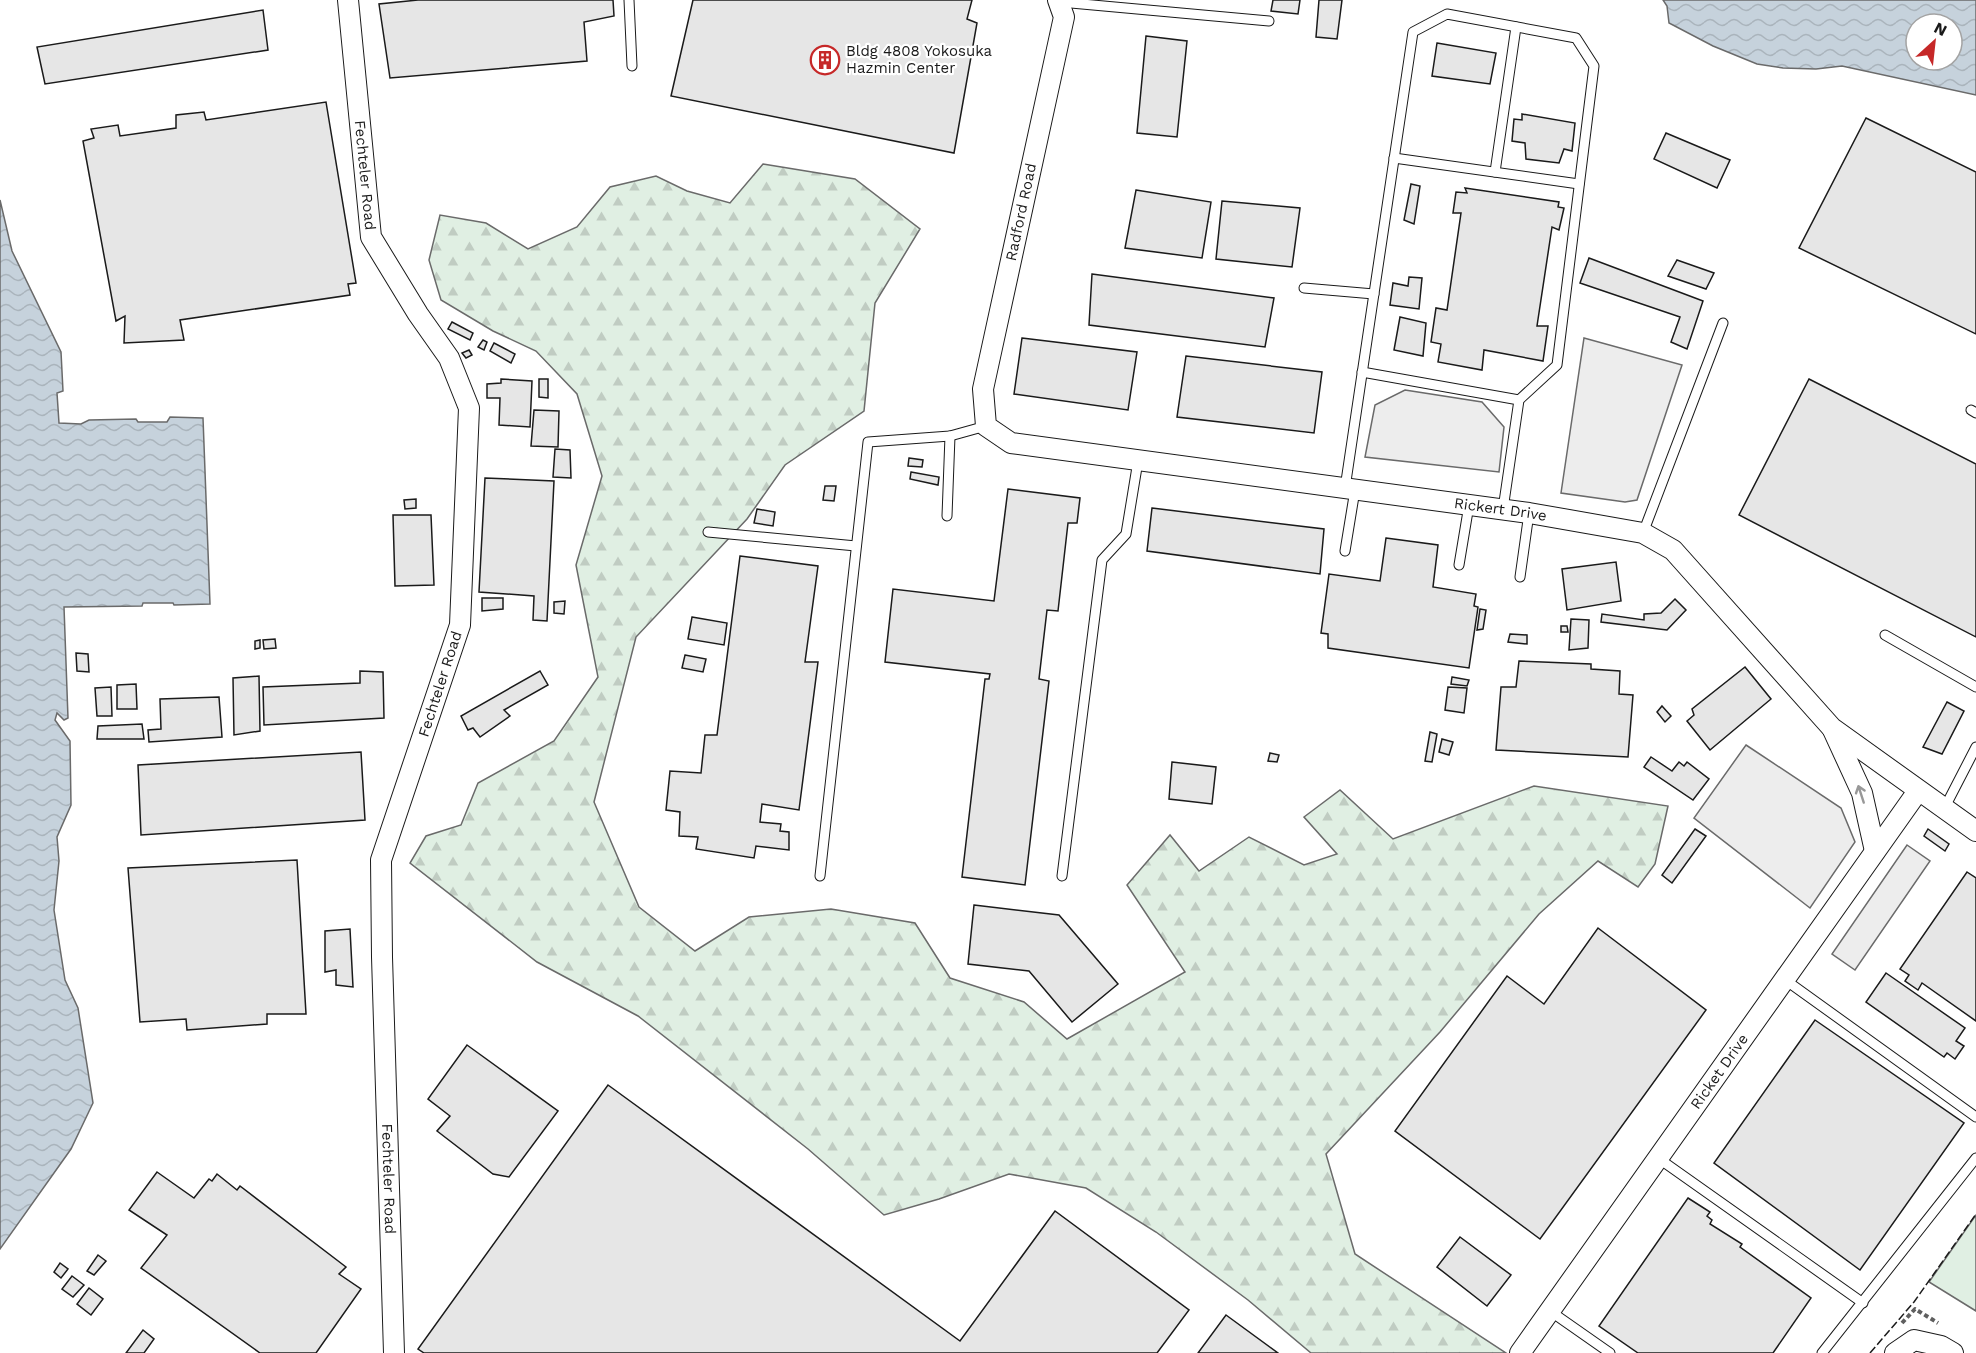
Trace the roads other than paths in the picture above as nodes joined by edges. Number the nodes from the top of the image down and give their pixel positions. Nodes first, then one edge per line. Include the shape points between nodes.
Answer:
1 (348, 0) edge
2 (629, 0) edge
3 (1058, 1) edge
4 (1269, 21) dead end
5 (1516, 27) junction
6 (632, 66) dead end
7 (1394, 158) junction
8 (1494, 172) junction
9 (1579, 184) junction
10 (1304, 288) dead end
11 (1374, 294) junction
12 (1723, 323) dead end
13 (1362, 372) junction
14 (1519, 400) junction
15 (986, 426) junction
16 (950, 436) junction
17 (1138, 460) junction
18 (1350, 489) junction
19 (1469, 505) junction
20 (1503, 509) junction
21 (1529, 513) junction
22 (947, 516) dead end
23 (708, 532) dead end
24 (1643, 533) junction
25 (856, 546) junction
26 (1345, 551) dead end
27 (1460, 565) dead end
28 (1520, 577) dead end
29 (1885, 635) dead end
30 (1976, 687) edge
31 (1832, 728) junction
32 (1976, 747) edge
33 (1918, 791) junction
34 (1944, 808) junction
35 (1976, 831) edge
36 (1875, 851) junction
37 (820, 876) dead end
38 (1062, 876) dead end
39 (1784, 980) junction
40 (1976, 1117) edge
41 (1658, 1158) junction
42 (1976, 1158) edge
43 (1863, 1303) junction
44 (1550, 1311) junction
45 (394, 1353) edge
46 (1520, 1353) edge
47 (1610, 1353) edge
48 (1822, 1353) edge
49 (1895, 1353) edge
50 (1953, 1353) edge

1 - 45 street, Fechteler Road via 371,237 449,358 469,408 460,625 381,860
2 - 6 lane
3 - 4 lane
3 - 15 street, Radford Road via 1064,17 982,389
5 - 7 lane via 1447,14 1413,32
5 - 8 lane
5 - 9 lane via 1576,39 1594,66
7 - 8 lane
7 - 11 lane
8 - 9 lane
9 - 14 lane via 1557,365
10 - 11 lane
11 - 13 lane
12 - 24 lane
13 - 14 lane
13 - 18 lane
14 - 20 lane
15 - 16 lane
15 - 17 street, Rickert Drive via 1011,443
16 - 22 lane
16 - 25 lane via 868,441
17 - 18 street, Rickert Drive
17 - 38 lane via 1126,534 1102,560
18 - 19 street, Rickert Drive
18 - 26 lane
19 - 20 street, Rickert Drive
19 - 27 lane
20 - 21 street, Rickert Drive
21 - 24 street, Rickert Drive
21 - 28 lane
23 - 25 lane
24 - 31 street, Rickert Drive via 1672,550
25 - 37 lane
29 - 30 lane
31 - 33 street, Rickert Drive
36 -> 31 street via 1862,793
32 - 34 lane
33 - 34 street, Rickert Drive
33 - 36 street, Ricket Drive
34 - 35 street, Rickert Drive
36 - 39 street, Ricket Drive
39 - 40 lane
39 - 41 street, Ricket Drive
41 - 43 lane
41 - 44 street, Ricket Drive
42 - 43 lane
43 - 48 lane
44 - 46 street, Ricket Drive
44 - 47 lane
49 - 50 street via 1914,1340

